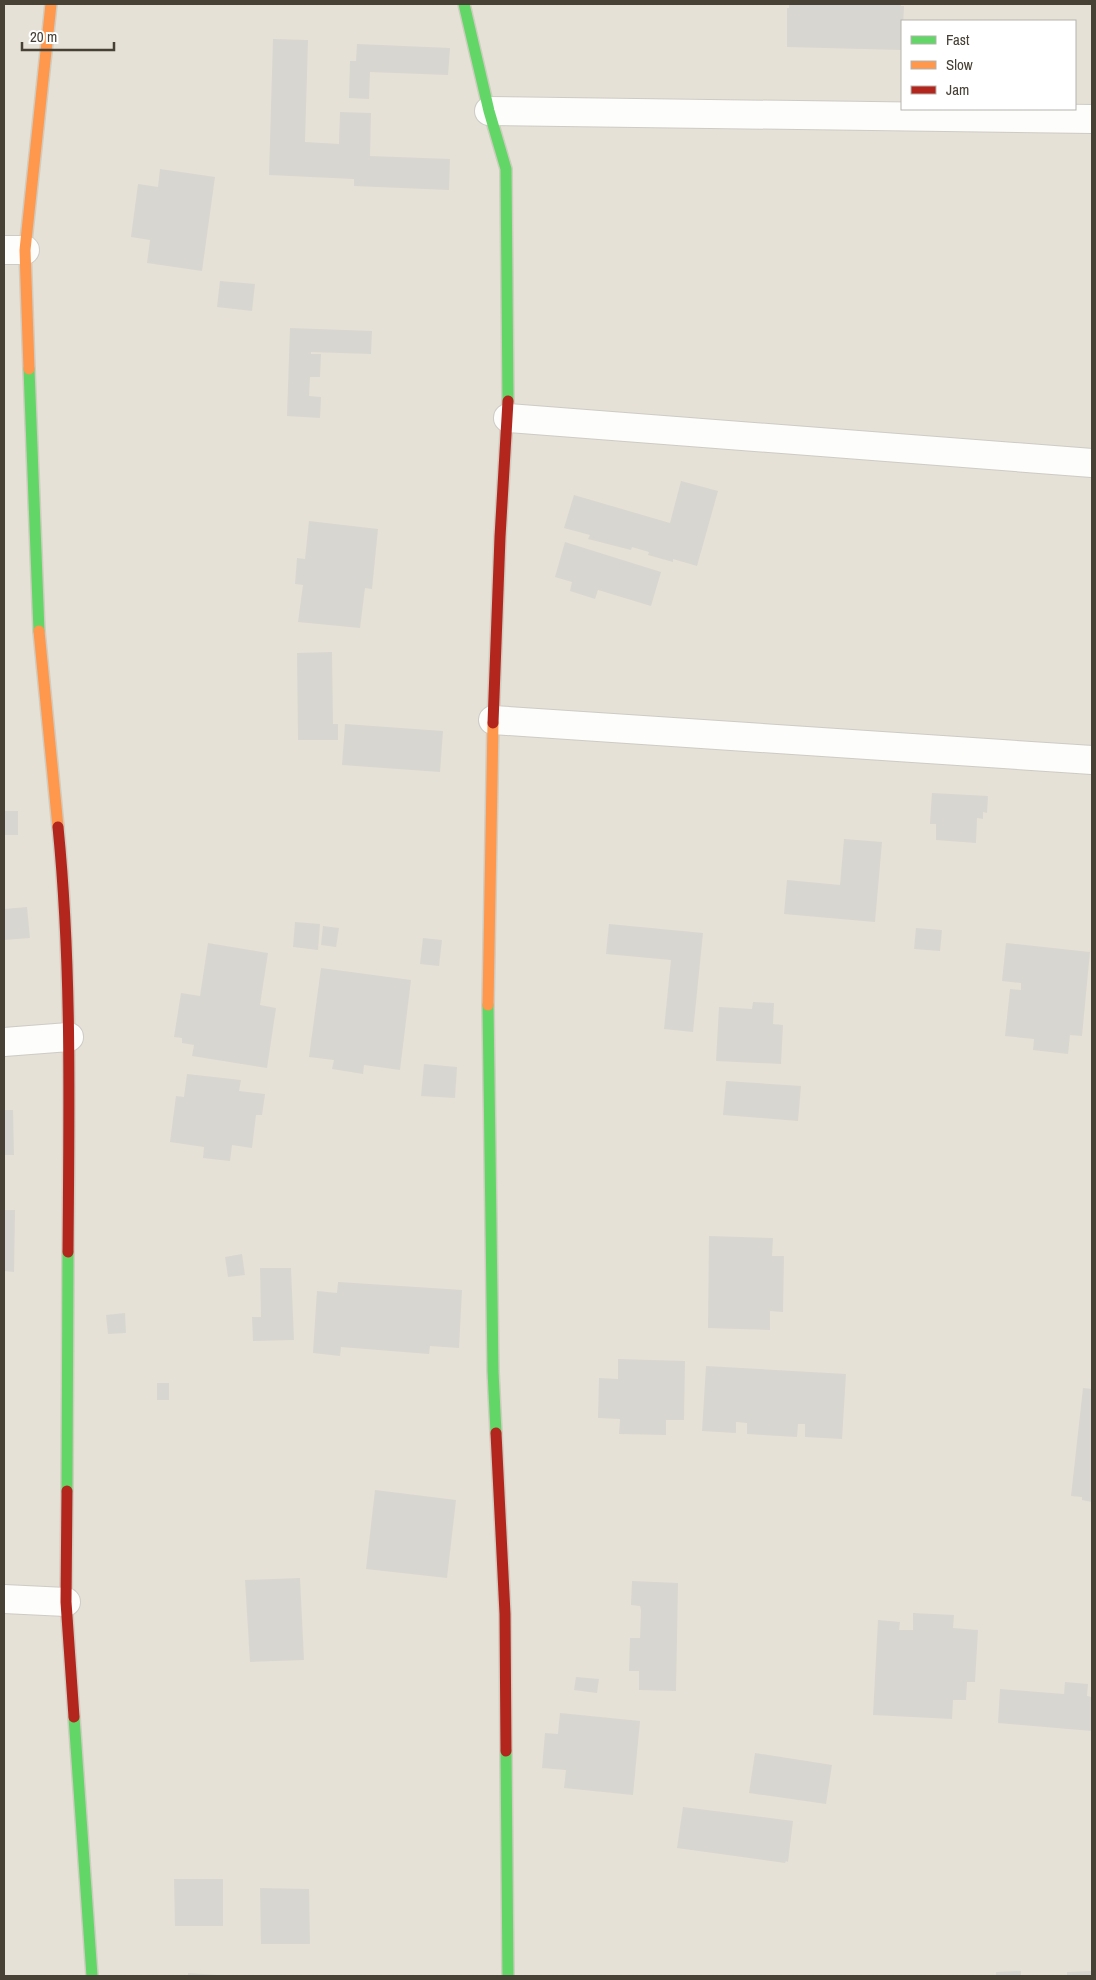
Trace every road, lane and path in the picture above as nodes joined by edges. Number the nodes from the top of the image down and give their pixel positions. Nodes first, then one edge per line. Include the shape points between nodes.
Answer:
1 (50, 4) edge
2 (464, 4) edge
3 (488, 111) junction
4 (1092, 119) edge
5 (14, 250) edge
6 (508, 418) junction
7 (1092, 463) edge
8 (493, 720) junction
9 (1092, 760) edge
10 (68, 1037) junction
11 (4, 1042) edge
12 (4, 1598) edge
13 (66, 1602) junction
14 (92, 1976) edge
15 (508, 1976) edge

1 - 5 street
2 - 3 street
3 - 4 street
3 - 6 street via 506,169
5 - 10 street via 38,616 64,885
6 - 7 street
6 - 8 street
8 - 9 street
8 - 15 street via 487,1032 493,1371 505,1614
10 - 11 street
10 - 13 street
12 - 13 street
13 - 14 street

